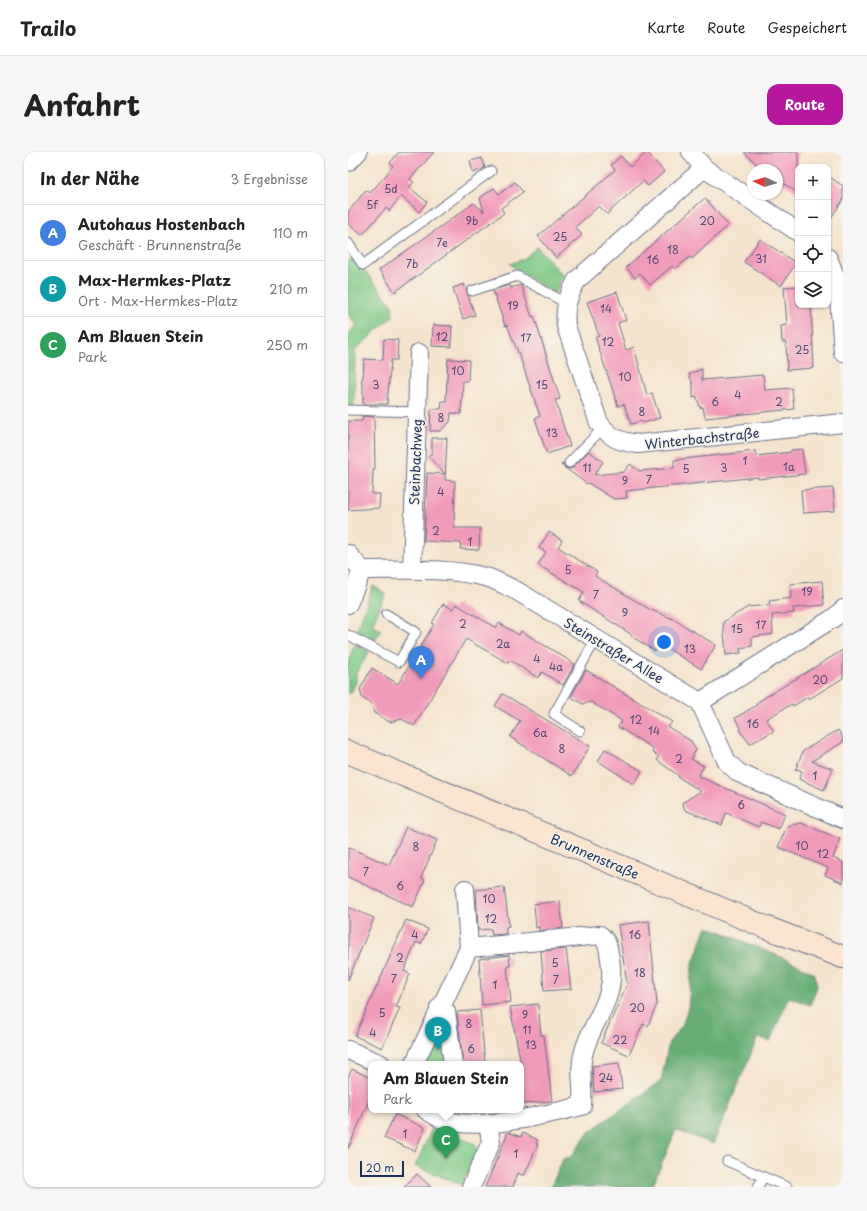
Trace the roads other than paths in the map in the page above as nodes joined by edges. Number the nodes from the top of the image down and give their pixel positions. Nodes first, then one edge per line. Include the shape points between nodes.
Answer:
1 (358, 152) edge
2 (691, 152) edge
3 (348, 162) edge
4 (704, 168) junction
5 (491, 171) dead end
6 (795, 230) edge
7 (348, 242) edge
8 (831, 266) edge
9 (472, 291) dead end
10 (566, 303) junction
11 (843, 352) edge
12 (419, 353) dead end
13 (348, 410) edge
14 (417, 412) junction
15 (843, 423) edge
16 (603, 428) junction
17 (569, 464) dead end
18 (348, 554) edge
19 (362, 570) junction
20 (412, 570) junction
21 (348, 604) edge
22 (843, 609) edge
23 (386, 614) dead end
24 (348, 635) edge
25 (596, 639) junction
26 (700, 702) junction
27 (580, 731) dead end
28 (348, 735) edge
29 (353, 754) edge
30 (843, 819) edge
31 (465, 889) dead end
32 (469, 948) junction
33 (843, 957) edge
34 (440, 1008) junction
35 (348, 1050) edge
36 (374, 1061) edge
37 (415, 1061) edge
38 (453, 1061) edge
39 (431, 1113) edge
40 (460, 1116) edge
41 (488, 1123) junction
42 (727, 1161) dead end
43 (763, 1177) junction
44 (471, 1187) edge
45 (758, 1187) edge
46 (788, 1187) edge

1 - 3 street
2 - 4 street
4 - 6 street
4 - 10 street via 577,280
5 - 7 lane via 363,265
8 - 11 street via 838,283
9 - 10 lane via 517,276
10 - 16 street via 566,326
12 - 14 street, Steinbachweg
13 - 14 lane
14 - 20 street, Steinbachweg
15 - 16 street, Winterbachstraße via 638,444 609,435
16 - 17 lane
18 - 19 street
19 - 20 street, Steinstraßer Allee
19 - 21 street
20 - 25 street, Steinstraßer Allee via 461,573 490,578 517,591
22 - 26 street via 835,617
23 - 24 lane via 416,632 399,662
25 - 26 street, Steinstraßer Allee
25 - 27 lane via 554,714
26 - 30 street via 727,762 739,773
28 - 29 main road
29 - 33 main road, Brunnenstraße via 758,924
31 - 32 street
32 - 34 street
32 - 41 street via 600,935 607,941 613,976 610,993 584,1051 580,1070 582,1106
34 - 37 street
34 - 38 street via 446,1012
35 - 36 street
39 - 40 street via 442,1119
40 - 41 street
41 - 44 street via 491,1142
42 - 43 lane
43 - 45 lane
43 - 46 lane

